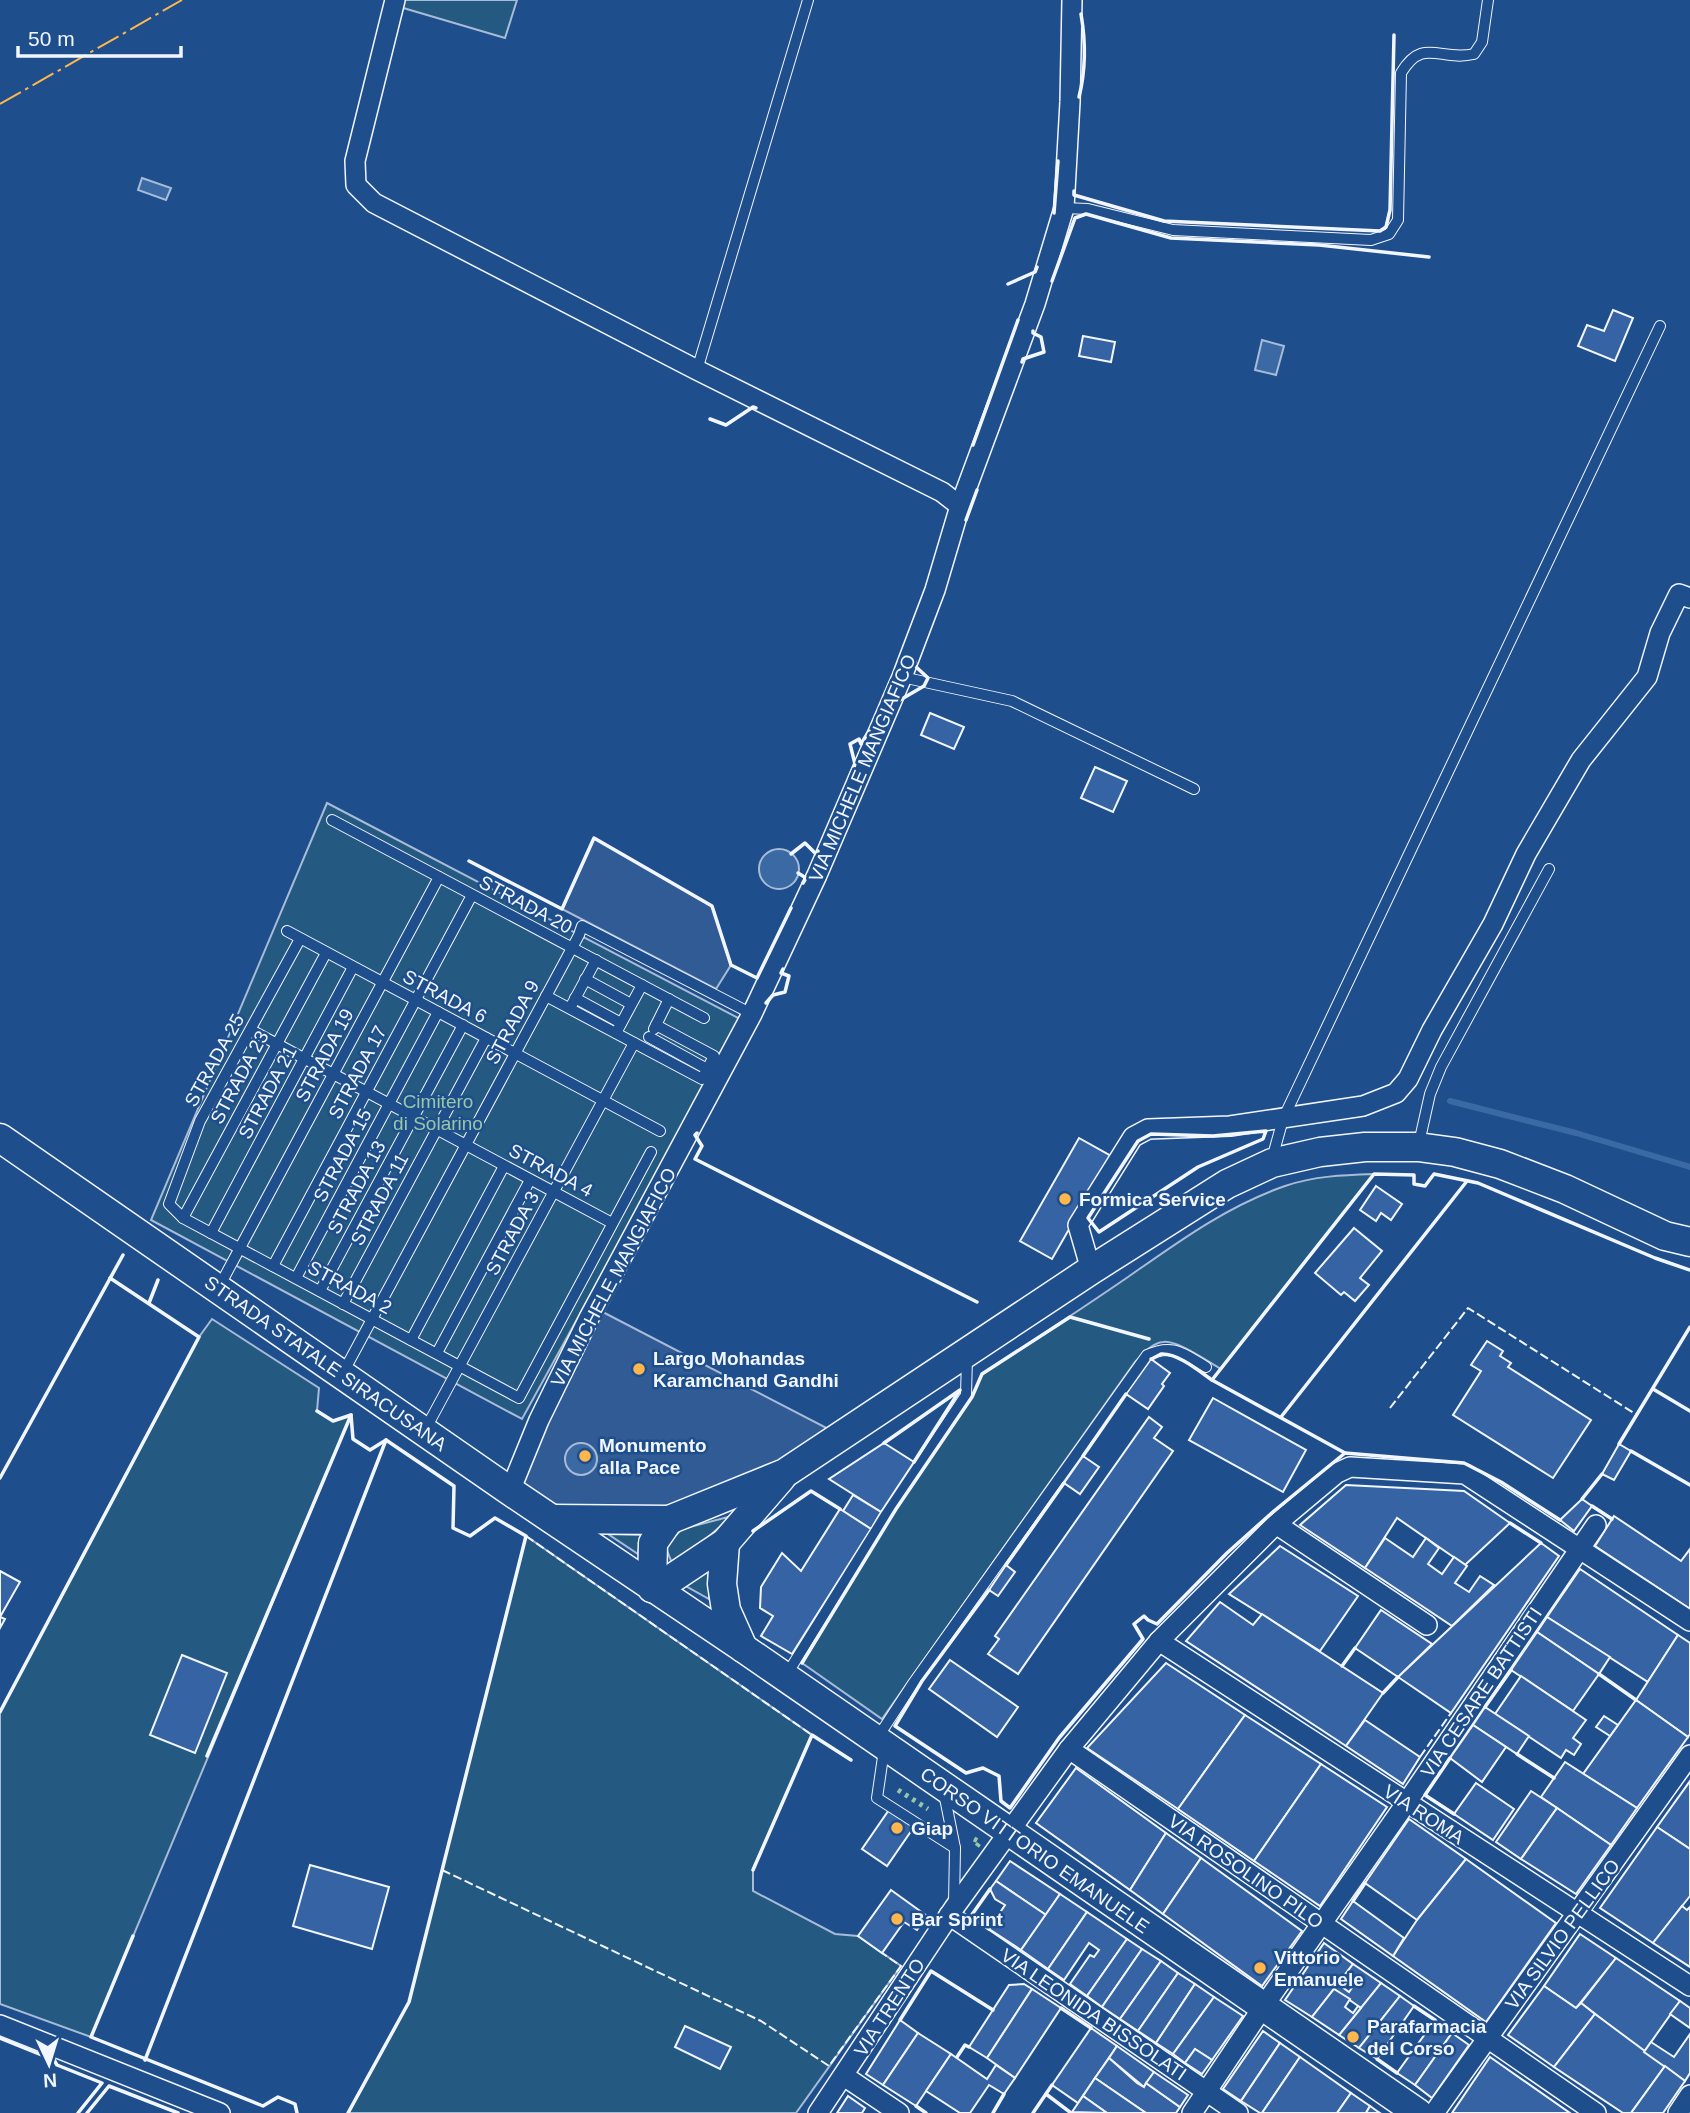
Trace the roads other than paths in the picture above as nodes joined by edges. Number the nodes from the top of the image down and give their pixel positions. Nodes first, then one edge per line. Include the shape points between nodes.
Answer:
1 (395, 0) edge
2 (808, 0) edge
3 (1072, 0) edge
4 (1488, 0) edge
5 (1064, 208) junction
6 (1660, 326) dead end
7 (697, 370) junction
8 (960, 506) junction
9 (1690, 598) edge
10 (902, 677) junction
11 (1194, 789) dead end
12 (332, 820) dead end
13 (1549, 869) dead end
14 (439, 877) junction
15 (472, 895) junction
16 (287, 931) dead end
17 (300, 939) junction
18 (572, 948) junction
19 (326, 953) junction
20 (596, 960) junction
21 (354, 967) junction
22 (585, 979) junction
23 (383, 983) junction
24 (642, 985) junction
25 (546, 996) junction
26 (669, 999) junction
27 (416, 1000) junction
28 (573, 1003) junction
29 (632, 1004) junction
30 (438, 1012) junction
31 (752, 1014) junction
32 (704, 1018) dead end
33 (621, 1023) junction
34 (656, 1025) junction
35 (463, 1026) junction
36 (251, 1031) junction
37 (616, 1033) junction
38 (649, 1037) junction
39 (486, 1038) junction
40 (277, 1044) junction
41 (639, 1045) junction
42 (515, 1053) junction
43 (304, 1059) junction
44 (334, 1074) junction
45 (704, 1074) junction
46 (367, 1092) junction
47 (603, 1100) junction
48 (389, 1104) junction
49 (414, 1117) junction
50 (1283, 1119) junction
51 (437, 1129) junction
52 (660, 1131) dead end
53 (0, 1138) edge
54 (466, 1145) junction
55 (1418, 1147) junction
56 (651, 1152) dead end
57 (1272, 1163) junction
58 (505, 1166) junction
59 (530, 1180) junction
60 (554, 1192) junction
61 (169, 1204) joint
62 (183, 1218) junction
63 (611, 1223) junction
64 (211, 1233) junction
65 (1690, 1242) edge
66 (240, 1248) junction
67 (273, 1266) junction
68 (1091, 1270) junction
69 (296, 1278) junction
70 (218, 1289) junction
71 (320, 1291) junction
72 (343, 1304) junction
73 (372, 1319) junction
74 (411, 1339) junction
75 (437, 1353) junction
76 (967, 1353) junction
77 (460, 1366) junction
78 (1206, 1367) dead end
79 (342, 1374) junction
80 (424, 1432) junction
81 (785, 1473) junction
82 (510, 1491) junction
83 (552, 1519) junction
84 (669, 1520) junction
85 (1276, 1524) junction
86 (1596, 1525) dead end
87 (725, 1543) junction
88 (1579, 1549) junction
89 (652, 1588) junction
90 (1690, 1621) edge
91 (1427, 1625) dead end
92 (1159, 1641) junction
93 (743, 1648) junction
94 (785, 1677) junction
95 (880, 1743) junction
96 (1069, 1749) junction
97 (1690, 1755) edge
98 (942, 1786) junction
99 (1406, 1802) junction
100 (1009, 1832) junction
101 (956, 1848) junction
102 (952, 1912) junction
103 (1578, 1913) junction
104 (1322, 1924) junction
105 (1690, 1986) edge
106 (1263, 2007) junction
107 (0, 2025) edge
108 (1487, 2039) junction
109 (844, 2076) junction
110 (1207, 2092) junction
111 (1690, 2095) edge
112 (220, 2113) edge
113 (818, 2113) edge
114 (899, 2113) edge
115 (1192, 2113) edge
116 (1238, 2113) edge
117 (1418, 2113) edge
118 (1434, 2113) edge
119 (1596, 2113) edge
120 (1678, 2113) edge

1 - 7 street via 355,161 356,185 374,202
2 - 7 lane
3 - 5 street, VIA MICHELE MANGIAFICO
4 - 5 lane via 1482,42 1474,54 1425,52 1409,59 1401,73 1398,220 1389,234 1371,240 1173,230 1088,209
5 - 8 street, VIA MICHELE MANGIAFICO via 1035,304
6 - 50 lane
7 - 8 street via 943,492
8 - 10 street, VIA MICHELE MANGIAFICO
9 - 50 street via 1679,594 1660,633 1647,677 1581,760 1526,854 1408,1079 1396,1093 1363,1107
10 - 11 lane via 1012,701
10 - 31 street, VIA MICHELE MANGIAFICO
12 - 14 lane, STRADA 20
13 - 55 lane via 1441,1067
14 - 15 lane, STRADA 20
14 - 23 lane, STRADA 19
15 - 18 lane, STRADA 20
15 - 27 lane, STRADA 17
16 - 17 lane, STRADA 6
17 - 19 lane, STRADA 6
17 - 36 lane, STRADA 25
18 - 20 lane, STRADA 20
18 - 25 lane, STRADA 9
18 - 31 lane, STRADA 9 via 582,926
19 - 21 lane, STRADA 6
19 - 40 lane, STRADA 23
20 - 22 lane
20 - 24 lane, STRADA 20
21 - 23 lane, STRADA 6
21 - 43 lane, STRADA 21
22 - 28 lane
22 - 29 lane
23 - 27 lane, STRADA 6
23 - 44 lane, STRADA 19
24 - 26 lane, STRADA 20
24 - 29 lane
25 - 28 lane
25 - 42 lane, STRADA 9
26 - 32 lane, STRADA 20
26 - 34 lane, STRADA 3
27 - 30 lane, STRADA 6
27 - 46 lane, STRADA 17
28 - 33 lane
28 - 37 lane
29 - 33 lane
30 - 35 lane, STRADA 6
30 - 48 lane, STRADA 15
31 - 82 street, VIA MICHELE MANGIAFICO via 589,1318
33 - 37 lane
34 - 38 lane, STRADA 3
34 - 45 lane via 714,1056
35 - 39 lane, STRADA 6
35 - 49 lane, STRADA 13
36 - 40 lane, STRADA 4
36 - 61 lane, STRADA 25 via 200,1121
37 - 41 lane
38 - 41 lane, STRADA 3
38 - 45 lane
39 - 42 lane, STRADA 6
39 - 51 lane, STRADA 11
40 - 43 lane, STRADA 4
40 - 62 lane, STRADA 23
41 - 45 lane
41 - 47 lane, STRADA 3
42 - 47 lane, STRADA 6
42 - 54 lane, STRADA 9
43 - 44 lane, STRADA 4
43 - 64 lane, STRADA 21
44 - 46 lane, STRADA 4
44 - 66 lane, STRADA 19
46 - 48 lane, STRADA 4
46 - 67 lane, STRADA 17
47 - 52 lane, STRADA 6
47 - 60 lane, STRADA 3
48 - 49 lane, STRADA 4
48 - 69 lane, STRADA 15
49 - 51 lane, STRADA 4
49 - 71 lane, STRADA 13
50 - 57 lane
50 - 68 street via 1196,1129 1148,1129 1133,1137 1078,1225
51 - 54 lane, STRADA 4
51 - 72 lane, STRADA 11
53 - 70 main road, STRADA STATALE SIRACUSANA
54 - 58 lane, STRADA 4
54 - 73 lane, STRADA 9
55 - 57 main road via 1365,1147
55 - 65 main road via 1500,1164 1664,1236
56 - 63 lane
57 - 68 main road via 1227,1184
58 - 59 lane, STRADA 4
58 - 74 lane
59 - 60 lane, STRADA 4
59 - 75 lane
60 - 63 lane, STRADA 4
60 - 77 lane, STRADA 3
61 - 62 lane, STRADA 2
62 - 64 lane, STRADA 2
63 - 77 lane, STRADA 2 via 519,1398
64 - 66 lane, STRADA 2
66 - 67 lane, STRADA 2
66 - 70 lane, STRADA 19
67 - 69 lane, STRADA 2
68 - 76 main road
69 - 71 lane, STRADA 2
70 - 79 main road, STRADA STATALE SIRACUSANA
71 - 72 lane, STRADA 2
72 - 73 lane, STRADA 2
73 - 74 lane, STRADA 2
73 - 79 lane, STRADA 9
74 - 75 lane, STRADA 2
75 - 77 lane, STRADA 2
76 - 81 main road
76 - 94 lane via 966,1395
77 - 80 lane, STRADA 3
78 - 95 lane via 1171,1349 1147,1354 912,1685
79 - 80 main road, STRADA STATALE SIRACUSANA
80 - 82 main road, STRADA STATALE SIRACUSANA
81 - 84 main road
81 - 87 main road
82 - 83 main road, STRADA STATALE SIRACUSANA
83 - 84 main road
83 - 89 main road, STRADA STATALE SIRACUSANA
84 - 89 main road via 653,1543
85 - 88 street, VIA TRENTO via 1350,1467 1465,1475
85 - 91 street
85 - 92 street, VIA TRENTO
86 - 88 street, VIA CESARE BATTISTI
87 - 89 main road
87 - 93 main road via 722,1584 726,1610
88 - 90 street, VIA TRENTO
88 - 99 street, VIA CESARE BATTISTI
89 - 93 main road, CORSO VITTORIO EMANUELE
92 - 96 street, VIA TRENTO
92 - 99 street, VIA ROMA
93 - 94 main road, CORSO VITTORIO EMANUELE
94 - 95 main road, CORSO VITTORIO EMANUELE
95 - 98 main road, CORSO VITTORIO EMANUELE
95 - 101 lane via 877,1798
96 - 100 street, VIA TRENTO
96 - 104 street, VIA ROSOLINO PILO
97 - 103 street, VIA SILVIO PELLICO
98 - 100 main road, CORSO VITTORIO EMANUELE
98 - 101 lane
99 - 103 street, VIA ROMA
99 - 104 street, VIA CESARE BATTISTI
100 - 102 street, VIA TRENTO
100 - 106 main road, CORSO VITTORIO EMANUELE
101 - 102 lane
102 - 109 street, VIA TRENTO
102 - 110 street, VIA LEONIDA BISSOLATI
103 - 105 street, VIA ROMA
103 - 108 street, VIA SILVIO PELLICO
104 - 106 street, VIA CESARE BATTISTI
104 - 108 street, VIA ROSOLINO PILO
106 - 110 street, VIA CESARE BATTISTI
106 - 117 main road, CORSO VITTORIO EMANUELE
107 - 112 street
108 - 118 street, VIA SILVIO PELLICO
108 - 119 street, VIA ROSOLINO PILO
109 - 113 street, VIA TRENTO
109 - 114 street
110 - 115 street, VIA CESARE BATTISTI
110 - 116 street, VIA LEONIDA BISSOLATI
111 - 120 street

